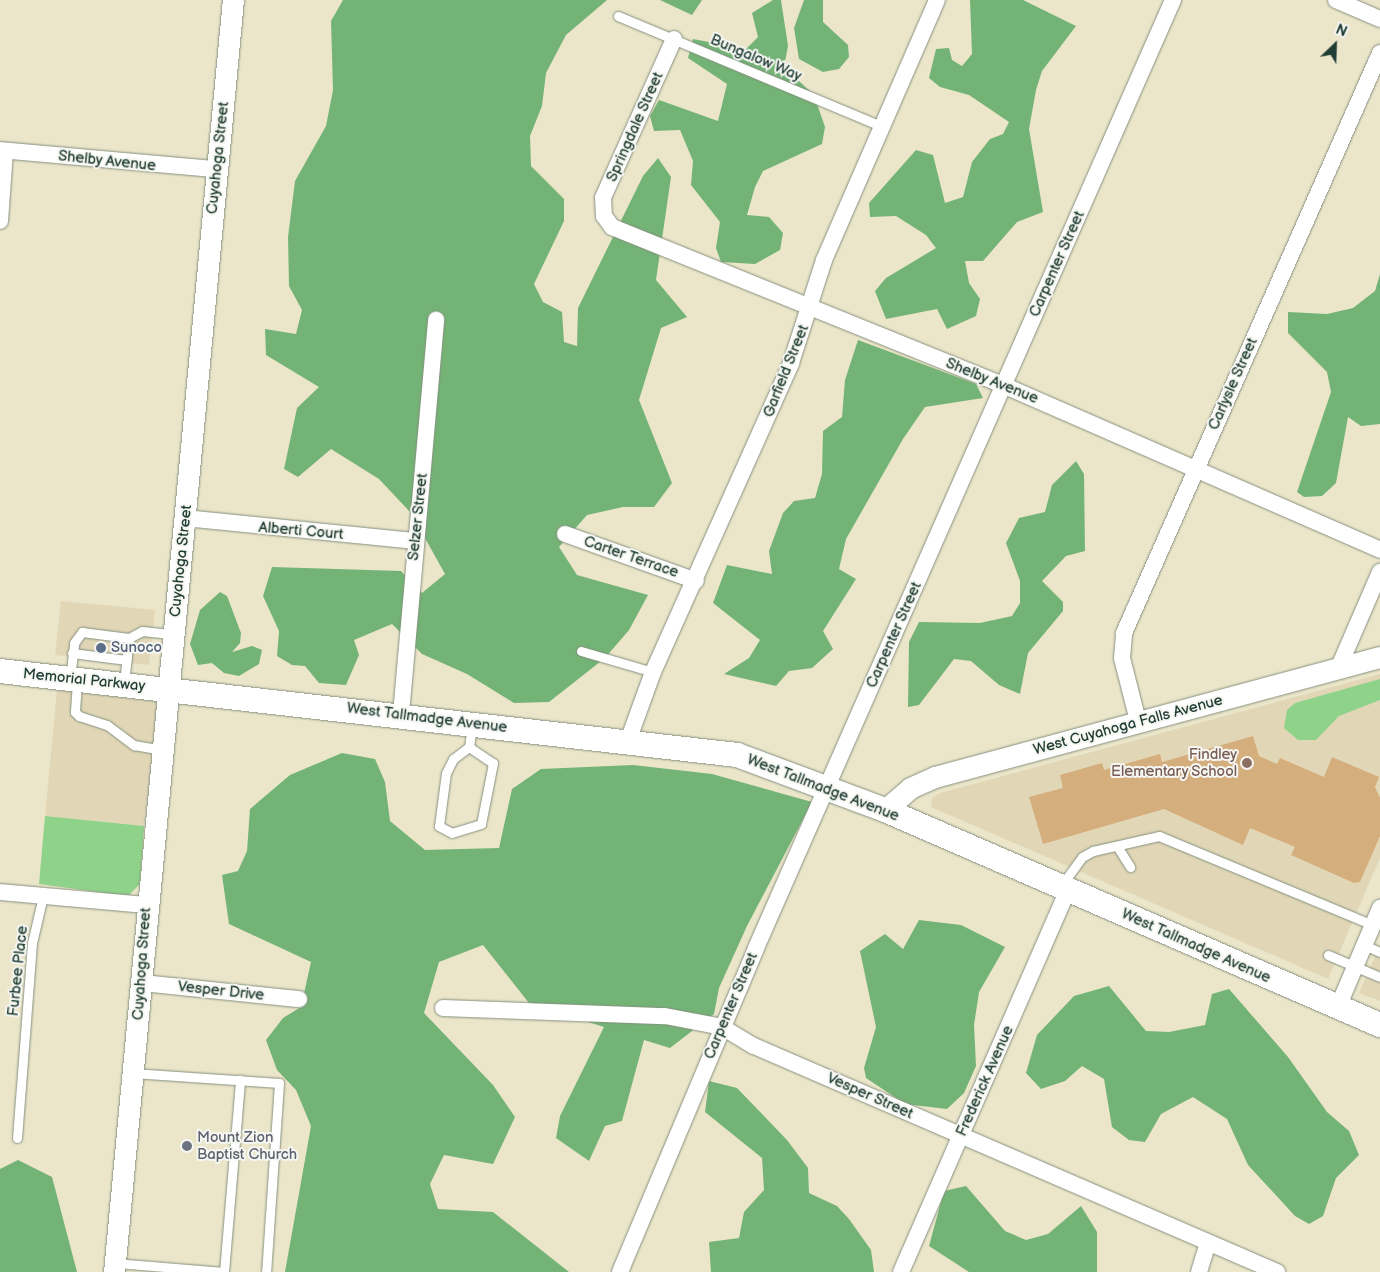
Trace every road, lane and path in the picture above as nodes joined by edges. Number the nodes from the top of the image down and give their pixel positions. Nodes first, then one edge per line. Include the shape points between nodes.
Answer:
1 (233, 0) edge
2 (938, 0) edge
3 (1173, 0) edge
4 (1336, 0) edge
5 (618, 16) dead end
6 (1380, 19) edge
7 (674, 39) junction
8 (1380, 53) edge
9 (883, 126) junction
10 (3, 150) edge
11 (214, 169) junction
12 (604, 216) joint
13 (0, 221) edge
14 (807, 308) junction
15 (436, 320) dead end
16 (1003, 385) junction
17 (1196, 469) junction
18 (185, 518) junction
19 (565, 534) dead end
20 (416, 541) junction
21 (1380, 550) edge
22 (1380, 572) edge
23 (696, 581) junction
24 (174, 634) junction
25 (129, 638) junction
26 (581, 651) dead end
27 (72, 653) junction
28 (1380, 657) edge
29 (127, 660) junction
30 (1338, 669) junction
31 (0, 672) edge
32 (653, 672) junction
33 (74, 678) junction
34 (124, 684) junction
35 (168, 689) junction
36 (400, 714) junction
37 (1138, 721) junction
38 (472, 723) junction
39 (628, 741) junction
40 (469, 747) junction
41 (164, 750) junction
42 (828, 786) junction
43 (885, 810) junction
44 (1117, 846) junction
45 (1130, 867) dead end
46 (1064, 889) junction
47 (0, 892) edge
48 (43, 896) junction
49 (146, 905) junction
50 (1380, 909) edge
51 (1373, 925) junction
52 (1364, 945) junction
53 (1380, 952) edge
54 (1328, 954) dead end
55 (1355, 966) junction
56 (1380, 977) edge
57 (143, 983) junction
58 (299, 999) dead end
59 (1338, 1007) junction
60 (443, 1008) dead end
61 (1380, 1025) edge
62 (722, 1027) junction
63 (133, 1073) junction
64 (240, 1080) junction
65 (960, 1136) junction
66 (17, 1138) dead end
67 (1208, 1242) junction
68 (115, 1268) edge
69 (223, 1272) edge
70 (266, 1272) edge
71 (620, 1272) edge
72 (900, 1272) edge
73 (1199, 1272) edge
74 (1277, 1272) edge

1 - 11 street, Cuyahoga Street
2 - 9 street, Garfield Street
3 - 16 street, Carpenter Street
4 - 6 street
5 - 7 lane, Bungalow Way
7 - 9 lane, Bungalow Way
7 - 12 street, Springdale Street via 607,187
8 - 17 street, Carlysle Street
9 - 14 street, Garfield Street
10 - 11 street, Shelby Avenue
10 - 13 street
11 - 18 street, Cuyahoga Street
12 - 14 street, Shelby Avenue via 623,234
14 - 16 street, Shelby Avenue
14 - 23 street, Garfield Street via 806,326 791,363
15 - 20 street, Selzer Street
16 - 17 street, Shelby Avenue
16 - 42 street, Carpenter Street
17 - 21 street, Shelby Avenue
17 - 37 street, Carlysle Street via 1124,633 1122,658
18 - 20 street, Alberti Court
18 - 24 street, Cuyahoga Street
19 - 23 street, Carter Terrace
20 - 36 street, Selzer Street
22 - 30 street
23 - 32 street, Garfield Street
24 - 25 lane via 142,631
24 - 35 street, Cuyahoga Street
25 - 27 lane via 82,632
25 - 29 lane
26 - 32 lane
27 - 29 lane
27 - 33 lane
28 - 30 street, West Cuyahoga Falls Avenue
29 - 34 lane
30 - 37 street, West Cuyahoga Falls Avenue
31 - 33 main road, Memorial Parkway
32 - 39 street, Garfield Street
33 - 34 main road, Memorial Parkway
33 - 41 lane via 75,712 79,716 108,725 134,745
34 - 35 main road, Memorial Parkway
35 - 36 main road, West Tallmadge Avenue
35 - 41 street, Cuyahoga Street
36 - 38 main road, West Tallmadge Avenue
37 - 43 street, West Cuyahoga Falls Avenue via 935,777 910,788
38 - 39 main road, West Tallmadge Avenue
38 - 40 lane
39 - 42 main road, West Tallmadge Avenue via 737,755
40 - 40 lane via 453,759 446,773 439,826 452,833 481,824 493,763
41 - 49 street, Cuyahoga Street
42 - 43 main road, West Tallmadge Avenue
42 - 62 street, Carpenter Street
43 - 46 main road, West Tallmadge Avenue
44 - 45 lane
44 - 46 lane via 1082,857
44 - 51 lane via 1159,836
46 - 59 main road, West Tallmadge Avenue
46 - 65 street, Frederick Avenue
47 - 48 street
48 - 49 street
48 - 66 lane, Furbee Place via 32,950
49 - 57 street, Cuyahoga Street
50 - 51 street
51 - 52 street
52 - 53 lane
52 - 55 street
54 - 55 lane
55 - 56 lane
55 - 59 street
57 - 58 street, Vesper Drive
57 - 63 street, Cuyahoga Street
59 - 61 main road, West Tallmadge Avenue
60 - 62 street, Vesper Street via 665,1016
62 - 65 street, Vesper Street via 754,1046
62 - 71 street, Carpenter Street
63 - 64 lane
63 - 68 street, Cuyahoga Street
64 - 69 lane
64 - 70 lane via 279,1083
65 - 67 street, Vesper Street
65 - 72 street, Frederick Avenue
67 - 73 street
67 - 74 street, Vesper Street
68 - 69 lane

